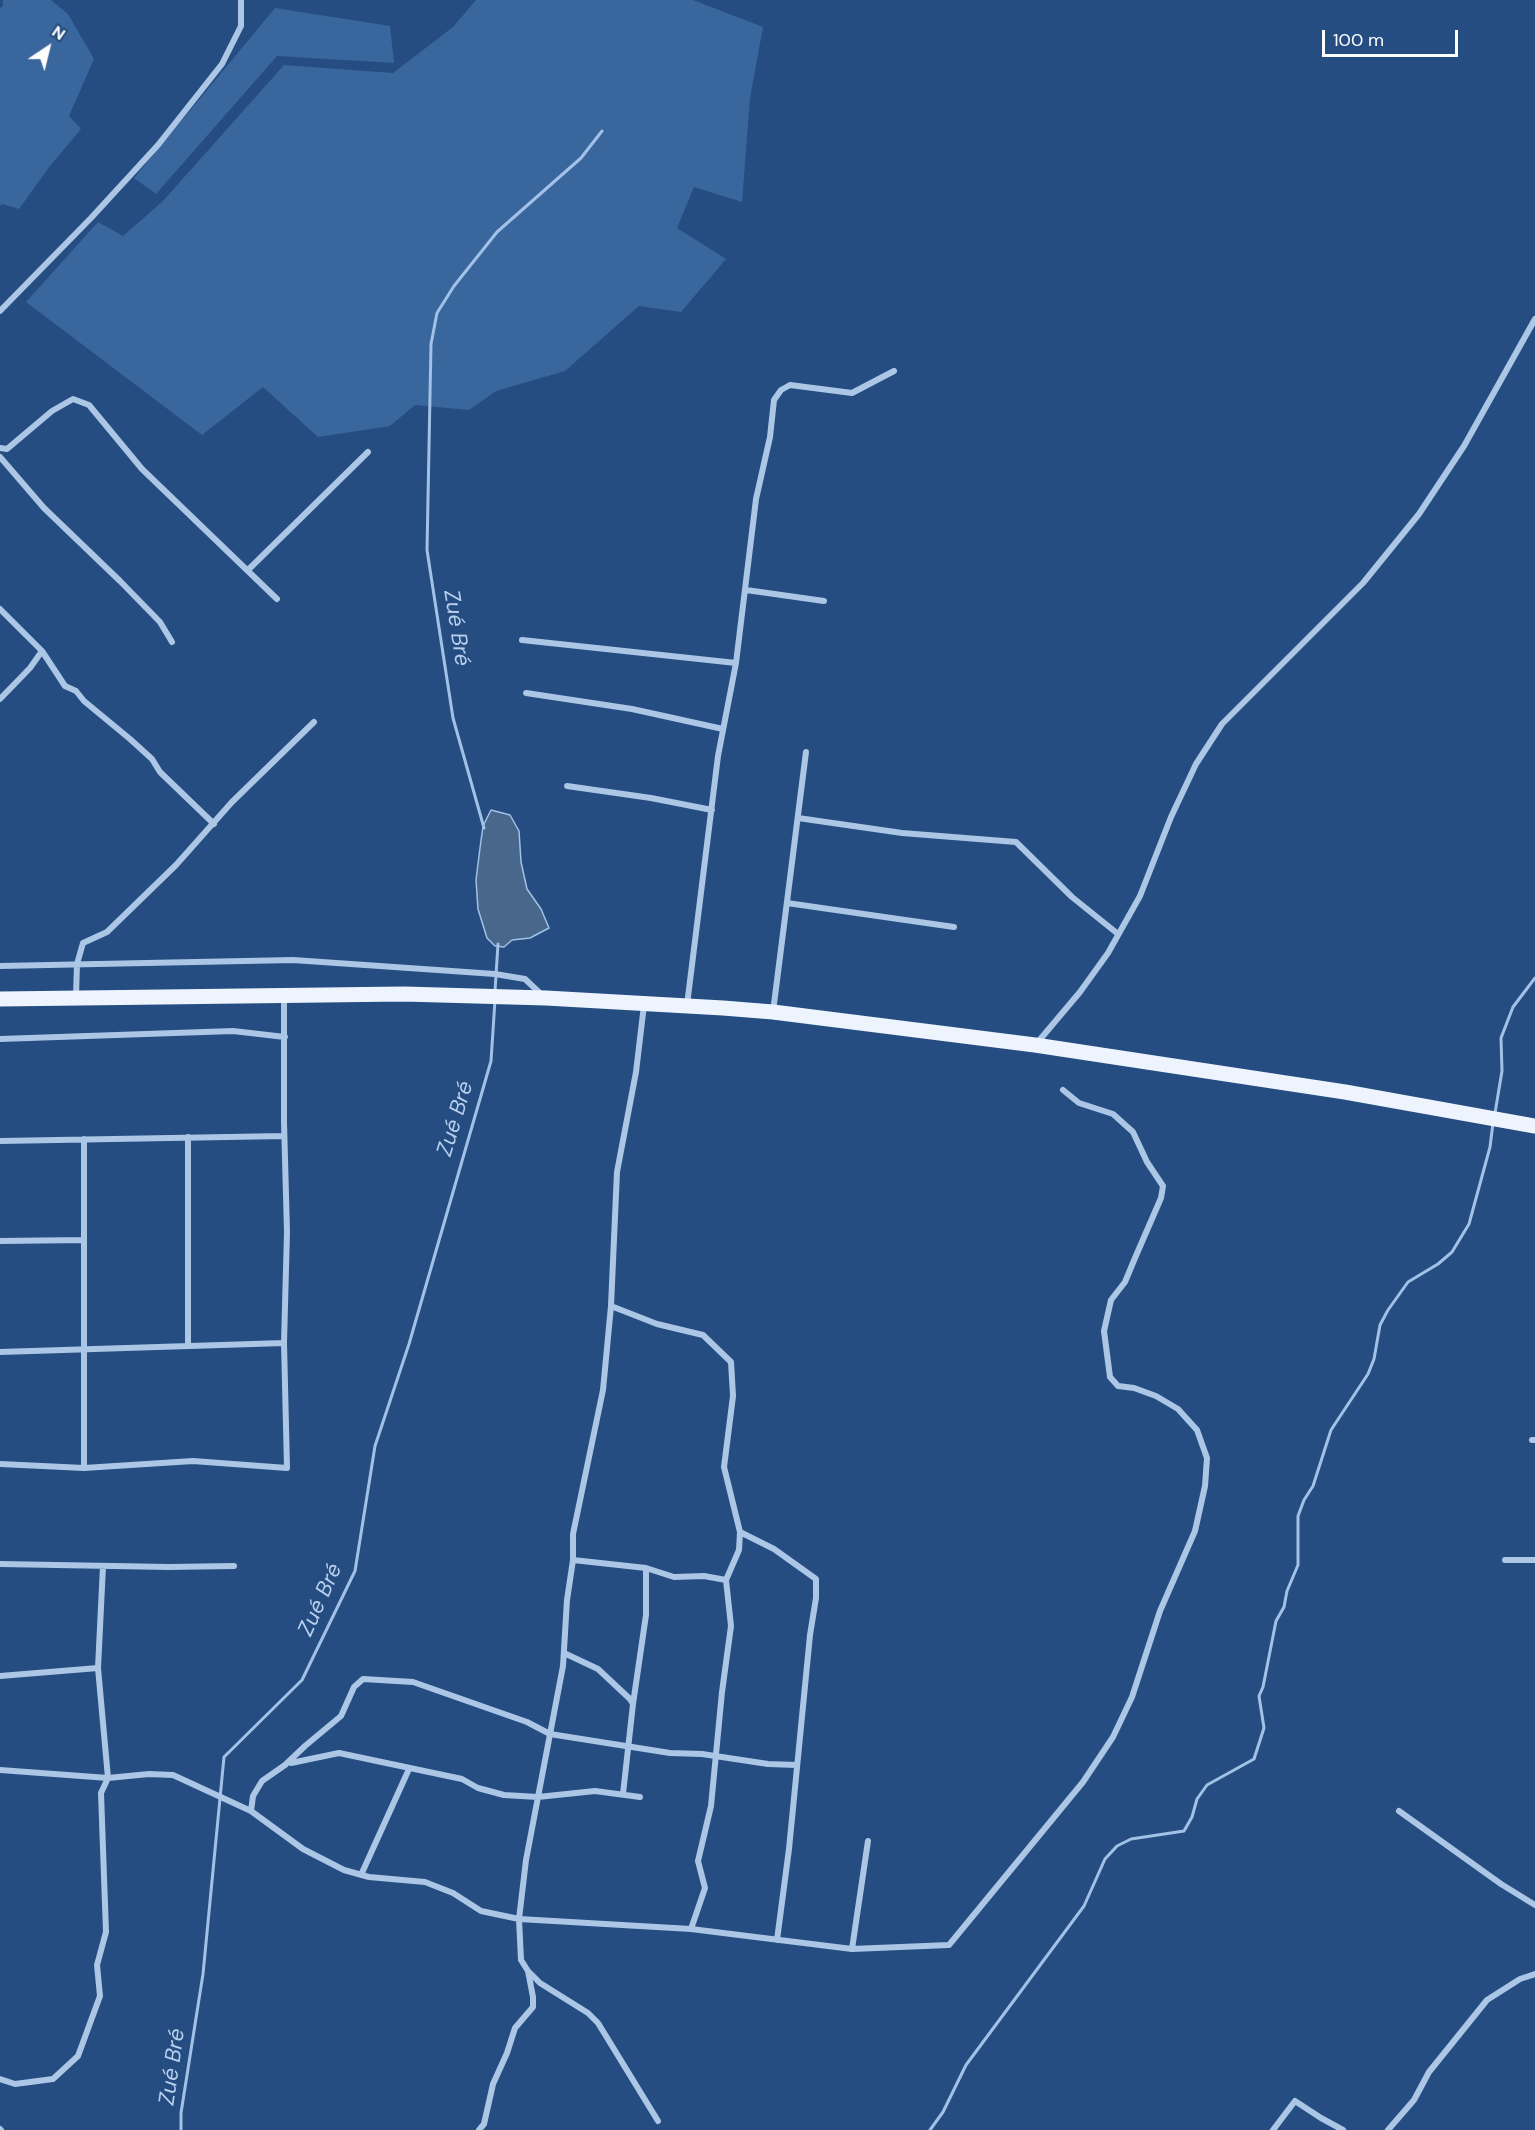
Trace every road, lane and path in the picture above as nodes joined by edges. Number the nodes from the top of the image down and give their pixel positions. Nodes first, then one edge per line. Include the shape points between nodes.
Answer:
1 (241, 0) edge
2 (0, 311) edge
3 (1535, 319) edge
4 (894, 371) dead end
5 (0, 448) edge
6 (368, 452) dead end
7 (0, 457) edge
8 (248, 570) junction
9 (746, 590) junction
10 (278, 599) dead end
11 (824, 601) dead end
12 (0, 609) edge
13 (522, 640) dead end
14 (172, 642) dead end
15 (42, 651) junction
16 (736, 663) junction
17 (526, 693) dead end
18 (0, 699) edge
19 (314, 722) dead end
20 (723, 729) junction
21 (806, 752) dead end
22 (567, 786) dead end
23 (712, 810) junction
24 (798, 818) junction
25 (214, 824) junction
26 (787, 903) junction
27 (954, 927) dead end
28 (1118, 934) junction
29 (77, 964) junction
30 (0, 966) edge
31 (284, 994) junction
32 (76, 997) junction
33 (546, 998) junction
34 (0, 999) edge
35 (644, 1005) junction
36 (687, 1006) junction
37 (772, 1012) junction
38 (285, 1037) junction
39 (0, 1039) edge
40 (1035, 1045) junction
41 (1063, 1090) dead end
42 (1535, 1126) edge
43 (284, 1136) junction
44 (188, 1137) junction
45 (84, 1139) junction
46 (0, 1141) edge
47 (84, 1240) junction
48 (0, 1241) edge
49 (611, 1306) junction
50 (284, 1343) junction
51 (188, 1346) junction
52 (84, 1350) junction
53 (0, 1352) edge
54 (0, 1464) edge
55 (84, 1468) junction
56 (740, 1532) junction
57 (573, 1560) junction
58 (1505, 1560) dead end
59 (1535, 1560) edge
60 (0, 1564) edge
61 (103, 1566) junction
62 (234, 1566) dead end
63 (646, 1568) junction
64 (726, 1580) junction
65 (564, 1653) junction
66 (98, 1668) junction
67 (0, 1676) edge
68 (633, 1704) junction
69 (550, 1734) junction
70 (629, 1746) junction
71 (716, 1757) junction
72 (797, 1764) junction
73 (285, 1765) junction
74 (409, 1769) junction
75 (0, 1770) edge
76 (108, 1778) junction
77 (0, 1779) edge
78 (623, 1794) junction
79 (538, 1797) junction
80 (640, 1797) dead end
81 (251, 1811) junction
82 (1399, 1811) dead end
83 (868, 1841) dead end
84 (361, 1875) junction
85 (1535, 1905) edge
86 (519, 1919) junction
87 (691, 1929) junction
88 (777, 1940) junction
89 (852, 1949) junction
90 (528, 1971) junction
91 (1535, 1974) edge
92 (0, 2079) edge
93 (658, 2121) dead end
94 (479, 2130) edge
95 (1273, 2130) edge
96 (1343, 2130) edge
97 (1388, 2130) edge

1 - 2 street via 241,27 222,63 158,145
3 - 28 street via 1464,446 1419,514 1364,583 1222,724 1196,764 1140,896
4 - 9 street via 852,393 790,385 774,400 756,499
5 - 8 street via 7,449 52,411 73,399 88,405 142,469
6 - 8 street
7 - 14 street via 44,508 160,622
8 - 10 street
9 - 11 street
9 - 16 street
12 - 15 street
13 - 16 street
15 - 18 street
15 - 25 street via 65,686 76,691 152,759 160,772
16 - 20 street
17 - 20 street via 632,709
19 - 25 street
20 - 23 street
21 - 24 street
22 - 23 street
23 - 36 street
24 - 26 street
24 - 28 street via 902,833 1016,842 1072,897
25 - 29 street via 106,932 84,943
26 - 27 street
26 - 37 street
28 - 40 street via 1080,992
29 - 30 street
29 - 32 street
29 - 33 street via 293,960 495,974 525,979
31 - 32 main road
31 - 33 main road
31 - 38 street
32 - 34 main road
33 - 35 main road
35 - 36 main road
35 - 49 street via 617,1172
36 - 37 main road
37 - 40 main road
38 - 39 street via 233,1031
38 - 43 street
40 - 42 main road via 1345,1092
41 - 89 street via 1079,1103 1113,1114 1133,1132 1162,1186 1161,1198 1125,1282 1111,1300 1104,1331 1110,1377 1118,1386 1156,1396 1178,1409 1197,1430 1208,1458 1195,1531 1160,1611 1132,1697 1113,1737 1083,1782 949,1945
43 - 44 street
43 - 50 street via 288,1232
44 - 45 street
44 - 51 street
45 - 46 street
45 - 47 street
47 - 48 street
47 - 52 street
49 - 56 street via 657,1324 703,1335 731,1362 733,1396 724,1467
49 - 57 street via 603,1390 573,1534
50 - 51 street
50 - 55 street via 287,1468 193,1461
51 - 52 street
52 - 53 street
52 - 55 street
54 - 55 street
56 - 64 street via 739,1550
56 - 72 street via 774,1549 816,1579
57 - 63 street
57 - 65 street
58 - 59 street
60 - 61 street
61 - 62 street
61 - 66 street
63 - 64 street via 674,1577
63 - 68 street via 646,1615
64 - 71 street via 731,1626
65 - 68 street via 598,1669
65 - 69 street
66 - 67 street
66 - 76 street
68 - 70 street
69 - 70 street
69 - 73 street via 527,1722 413,1682 363,1679 354,1687 341,1716
69 - 79 street
70 - 71 street
70 - 78 street
71 - 72 street
71 - 87 street via 711,1806 698,1862 705,1888
72 - 88 street
73 - 74 street via 339,1753
73 - 81 street via 262,1780 253,1796
74 - 79 street via 462,1779 504,1795
74 - 84 street
75 - 76 street
75 - 77 street
76 - 81 street via 173,1775
76 - 92 street via 101,1793 106,1932 97,1965 100,1996 78,2056 53,2079 15,2084
78 - 79 street via 596,1791
78 - 80 street
79 - 86 street
81 - 84 street via 303,1849
82 - 85 street
83 - 89 street
84 - 86 street via 425,1882 453,1893 481,1911
86 - 87 street
86 - 90 street via 521,1960
87 - 88 street
88 - 89 street
90 - 93 street via 598,2023
90 - 94 street via 533,2007 515,2028
91 - 97 street via 1487,2000
95 - 96 street via 1295,2101

